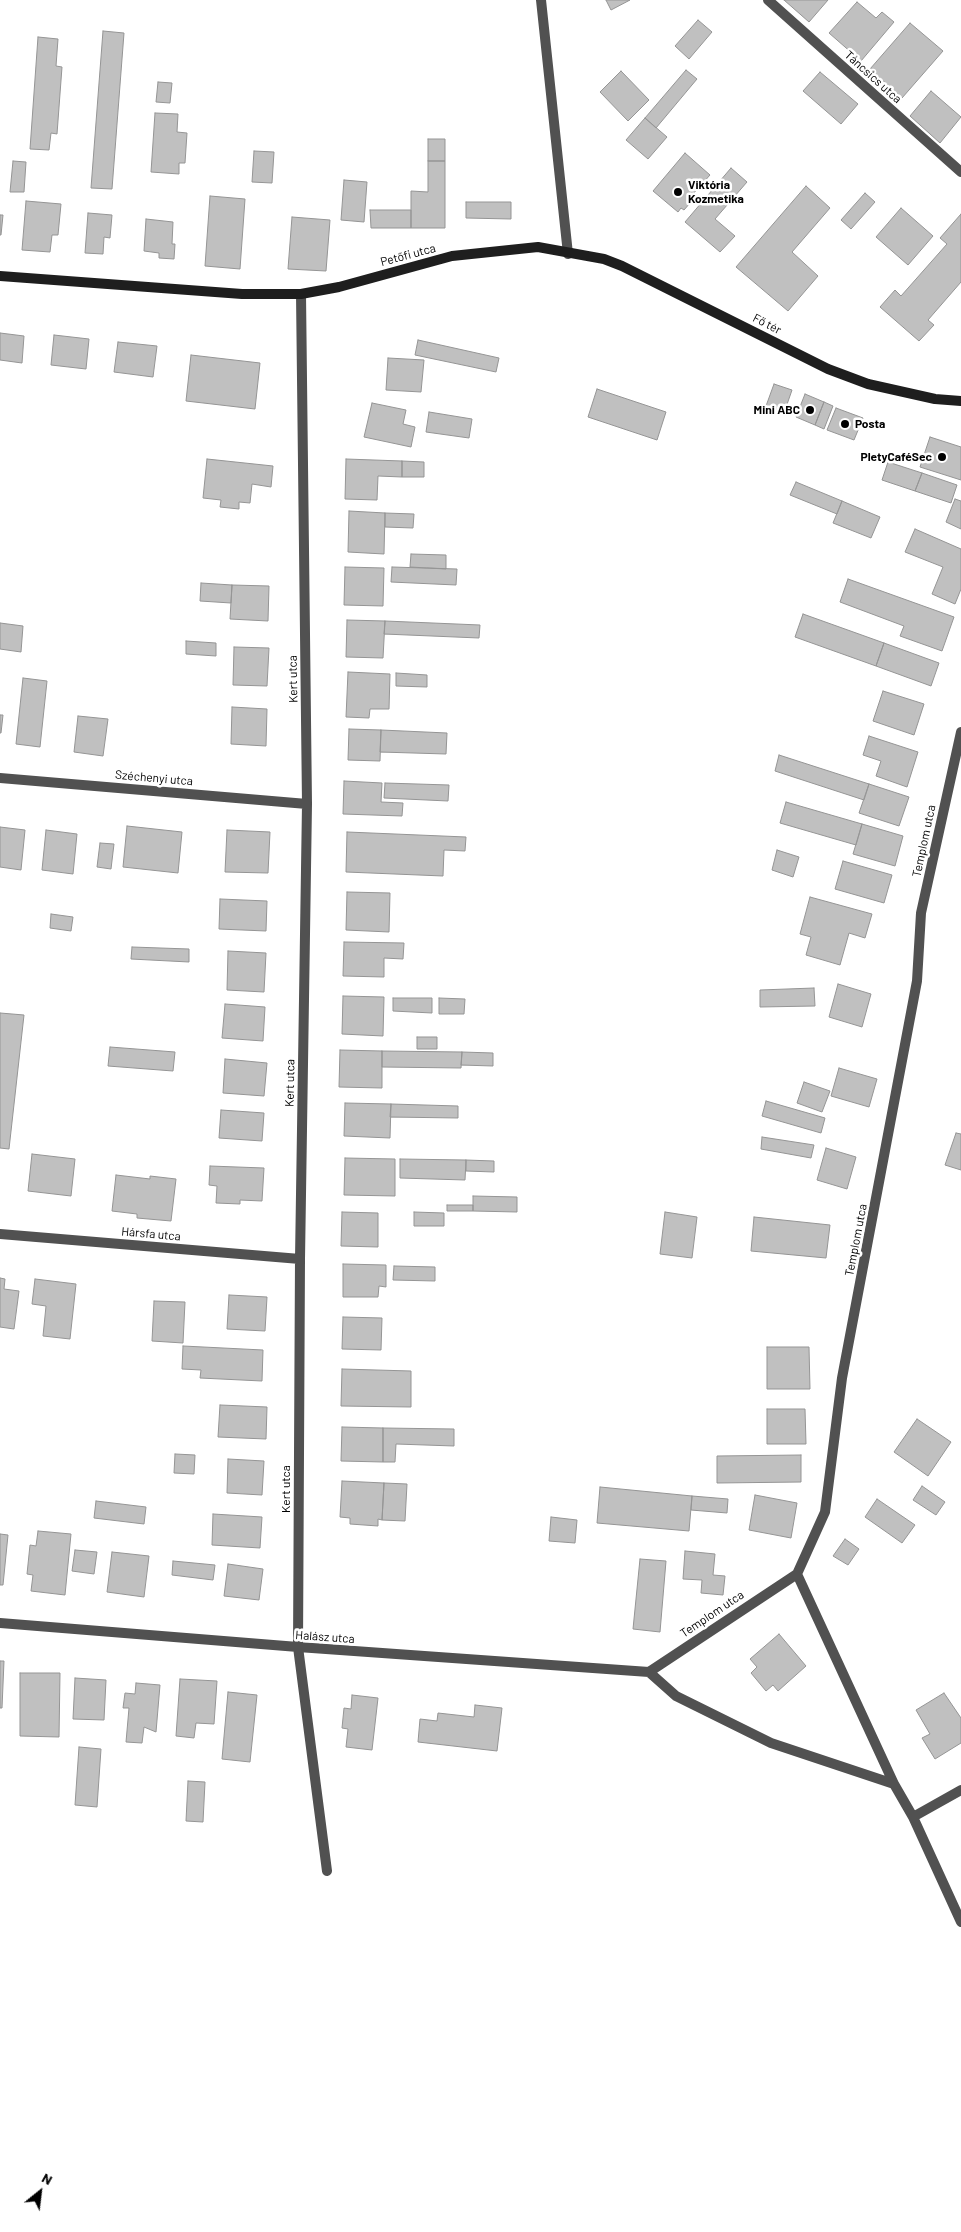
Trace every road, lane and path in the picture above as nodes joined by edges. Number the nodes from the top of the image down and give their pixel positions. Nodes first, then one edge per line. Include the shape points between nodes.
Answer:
1 (541, 0) edge
2 (768, 0) edge
3 (961, 172) edge
4 (568, 254) junction
5 (0, 276) edge
6 (301, 294) junction
7 (961, 401) edge
8 (961, 732) edge
9 (0, 778) edge
10 (307, 804) junction
11 (0, 1234) edge
12 (300, 1259) junction
13 (797, 1574) junction
14 (0, 1623) edge
15 (298, 1648) junction
16 (649, 1672) junction
17 (894, 1784) junction
18 (961, 1790) edge
19 (914, 1817) junction
20 (327, 1871) dead end
21 (961, 1922) edge

1 - 4 street
2 - 3 street, Táncsics utca
4 - 6 main road, Petőfi utca via 538,247 452,256 340,287
4 - 7 main road, Fő tér via 604,259 622,266 828,369 868,384 935,399
5 - 6 main road, Petőfi utca via 242,294
6 - 10 street, Kert utca
8 - 13 street, Templom utca via 921,913 917,981 842,1378 825,1512
9 - 10 street, Széchenyi utca
10 - 12 street, Kert utca
11 - 12 street, Hársfa utca
12 - 15 street, Kert utca
13 - 16 street, Templom utca
13 - 17 street
14 - 15 street, Halász utca
15 - 16 street, Halász utca
15 - 20 street, Kert utca
16 - 17 street via 676,1696 771,1743
17 - 19 street
18 - 19 street
19 - 21 street

